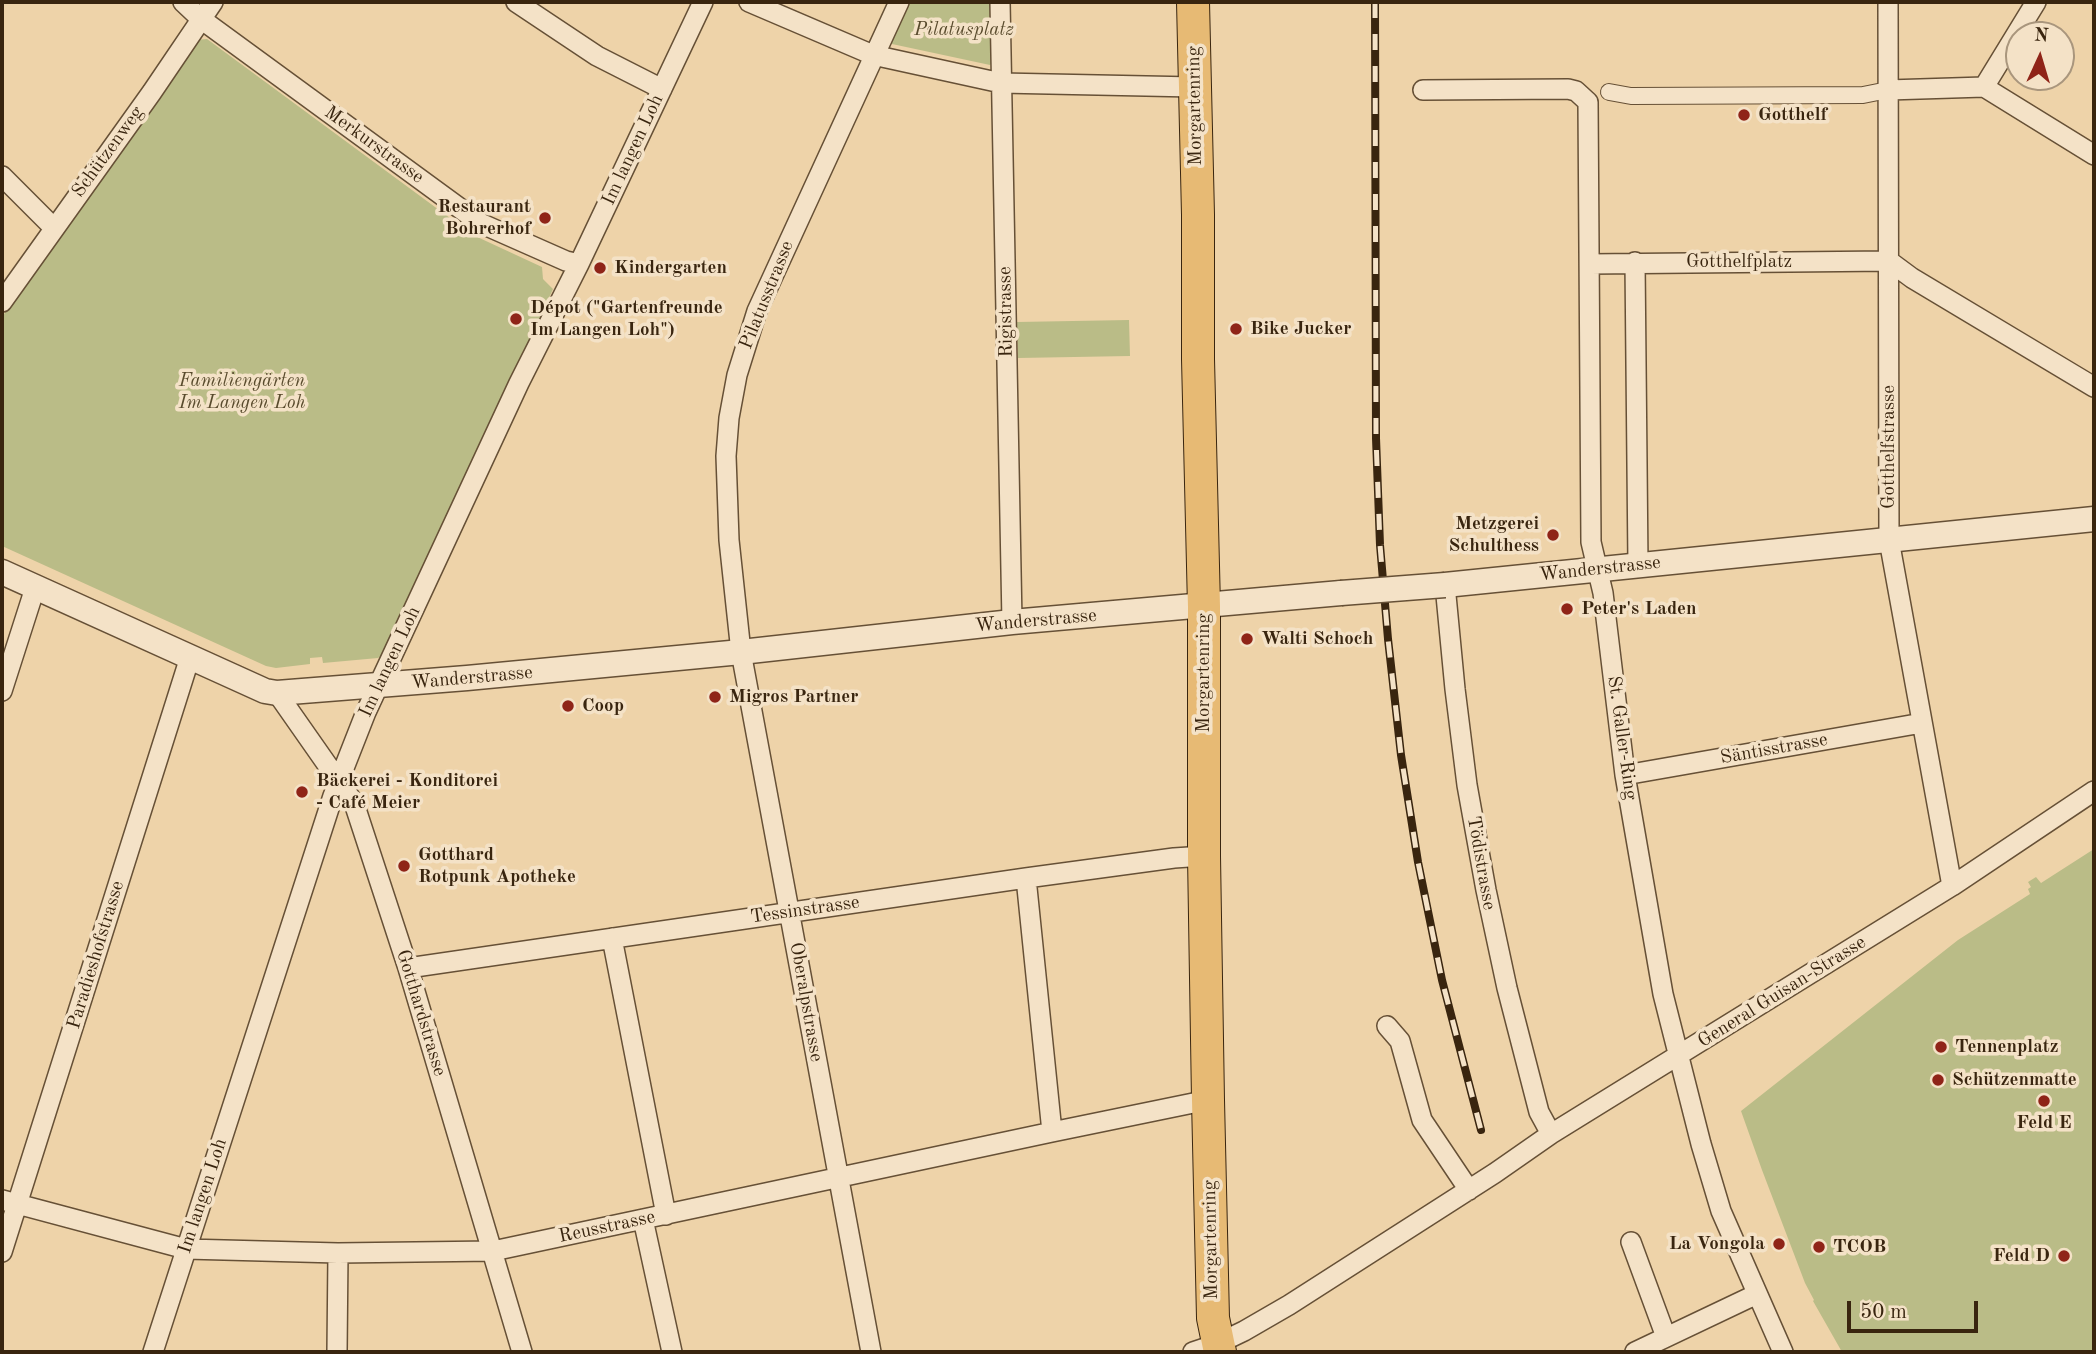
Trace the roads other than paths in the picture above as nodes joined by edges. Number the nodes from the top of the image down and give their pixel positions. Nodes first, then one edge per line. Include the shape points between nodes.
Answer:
1 (183, 2) edge
2 (213, 2) edge
3 (516, 2) edge
4 (704, 2) edge
5 (749, 2) edge
6 (899, 2) edge
7 (1000, 2) edge
8 (1194, 2) edge
9 (1888, 2) edge
10 (2036, 2) edge
11 (201, 19) junction
12 (873, 55) junction
13 (1002, 83) junction
14 (1194, 87) junction
15 (1984, 87) junction
16 (662, 89) junction
17 (1423, 90) dead end
18 (1888, 90) junction
19 (1609, 92) dead end
20 (2094, 155) edge
21 (2, 176) edge
22 (54, 228) junction
23 (1889, 261) junction
24 (1636, 262) junction
25 (579, 264) junction
26 (1590, 264) junction
27 (2, 302) edge
28 (2094, 387) edge
29 (2094, 519) edge
30 (1889, 540) junction
31 (1638, 565) junction
32 (1596, 570) junction
33 (2, 572) edge
34 (1445, 585) junction
35 (35, 588) junction
36 (1203, 607) junction
37 (1012, 622) junction
38 (741, 652) junction
39 (190, 657) junction
40 (378, 686) junction
41 (2, 691) edge
42 (277, 693) junction
43 (1922, 723) junction
44 (1625, 775) junction
45 (339, 781) junction
46 (2094, 791) edge
47 (1204, 856) junction
48 (1026, 878) junction
49 (1952, 886) junction
50 (791, 912) junction
51 (612, 938) junction
52 (408, 968) junction
53 (1387, 1026) dead end
54 (1678, 1055) junction
55 (1208, 1100) junction
56 (1052, 1132) junction
57 (1551, 1134) junction
58 (837, 1177) junction
59 (1469, 1190) junction
60 (10, 1202) edge
61 (666, 1215) junction
62 (643, 1219) junction
63 (1631, 1241) dead end
64 (186, 1249) junction
65 (493, 1251) junction
66 (2, 1252) edge
67 (338, 1252) junction
68 (1757, 1294) junction
69 (1665, 1337) junction
70 (1211, 1350) edge
71 (153, 1352) edge
72 (337, 1352) edge
73 (522, 1352) edge
74 (672, 1352) edge
75 (871, 1352) edge
76 (1634, 1352) edge
77 (1783, 1352) edge

1 - 11 street, Merkurstrasse
2 - 11 street, Schützenweg
3 - 16 street via 597,56
4 - 16 street, Im langen Loh
5 - 12 street
6 - 12 street, Pilatusstrasse
7 - 13 street, Rigistrasse
8 - 14 main road, Morgartenring
9 - 18 street, Gotthelfstrasse
10 - 15 street
11 - 22 street, Schützenweg
11 - 25 street, Merkurstrasse via 480,223
12 - 13 street
12 - 38 street, Pilatusstrasse via 757,311 737,375 729,418 726,489
13 - 14 street
13 - 37 street, Rigistrasse
14 - 36 main road, Morgartenring
15 - 18 street
15 - 20 street
16 - 25 street, Im langen Loh
17 - 26 street, St. Galler-Ring via 1568,89 1576,90 1588,102
18 - 19 street via 1863,95 1631,96
18 - 23 street, Gotthelfstrasse
21 - 22 street
22 - 27 street, Schützenweg
23 - 24 street, Gotthelfplatz
23 - 28 street
23 - 30 street, Gotthelfstrasse
24 - 26 street, Gotthelfplatz
24 - 31 street
25 - 40 street, Im langen Loh
26 - 32 street, St. Galler-Ring via 1591,542
29 - 30 street, Wanderstrasse
30 - 31 street, Wanderstrasse
30 - 43 street, Gotthelfstrasse
31 - 32 street, Wanderstrasse
32 - 34 street, Wanderstrasse
32 - 44 street, St. Galler-Ring via 1603,593
33 - 35 street, Wanderstrasse
34 - 36 street, Wanderstrasse, bridge
34 - 57 street, Tödistrasse via 1467,785 1486,890 1539,1112
35 - 39 street, Wanderstrasse
35 - 41 street
36 - 37 street, Wanderstrasse
36 - 47 main road, Morgartenring
37 - 38 street, Wanderstrasse
38 - 40 street, Wanderstrasse
38 - 50 street, Oberalpstrasse
39 - 42 street, Wanderstrasse
39 - 60 street, Paradieshofstrasse
40 - 42 street, Wanderstrasse
40 - 45 street, Im langen Loh
42 - 45 street, Gotthardstrasse
43 - 44 street, Säntisstrasse
43 - 49 street, Gotthelfstrasse
44 - 54 street, St. Galler-Ring
45 - 52 street, Gotthardstrasse via 354,803
45 - 64 street, Im langen Loh
46 - 49 street, General Guisan-Strasse
47 - 48 street, Tessinstrasse
47 - 55 main road, Morgartenring
48 - 50 street, Tessinstrasse
48 - 56 street
49 - 54 street, General Guisan-Strasse
50 - 51 street, Tessinstrasse
50 - 58 street, Oberalpstrasse
51 - 52 street, Tessinstrasse
51 - 61 street
52 - 65 street, Gotthardstrasse
53 - 59 street via 1400,1041 1422,1120
54 - 57 street, General Guisan-Strasse
54 - 68 street, St. Galler-Ring via 1721,1211
55 - 56 street, Reusstrasse
55 - 70 main road, Morgartenring
56 - 58 street, Reusstrasse
57 - 59 street, General Guisan-Strasse
58 - 61 street, Reusstrasse
58 - 75 street, Oberalpstrasse
59 - 70 street, General Guisan-Strasse
60 - 64 street, Reusstrasse
60 - 66 street, Paradieshofstrasse
61 - 62 street, Reusstrasse
62 - 65 street, Reusstrasse
62 - 74 street
63 - 69 street
64 - 67 street, Reusstrasse
64 - 71 street, Im langen Loh
65 - 67 street, Reusstrasse
65 - 73 street, Gotthardstrasse
67 - 72 street
68 - 69 street
68 - 77 street, St. Galler-Ring
69 - 76 street

